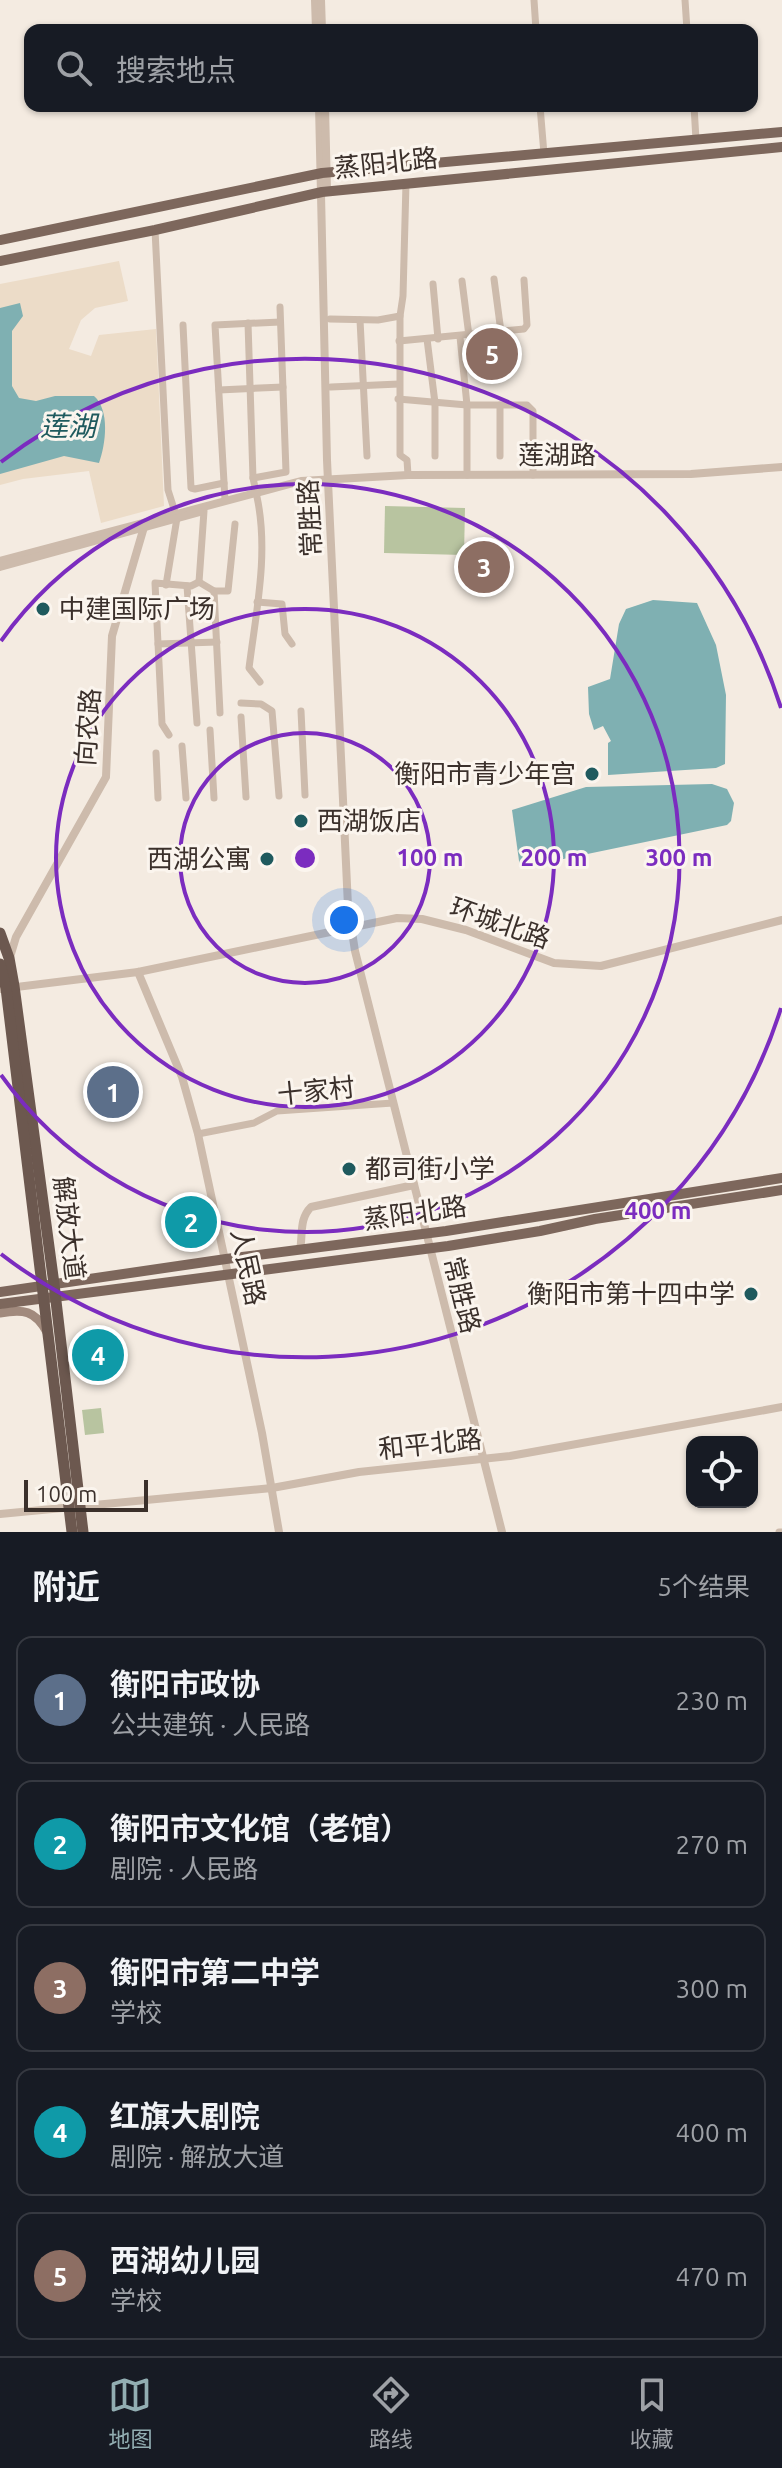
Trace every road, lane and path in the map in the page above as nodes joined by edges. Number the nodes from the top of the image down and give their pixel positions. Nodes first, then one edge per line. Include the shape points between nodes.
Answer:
1 (318, 0) edge
2 (534, 0) edge
3 (685, 0) edge
4 (319, 24) edge
5 (536, 24) edge
6 (687, 24) edge
7 (322, 112) edge
8 (540, 112) edge
9 (694, 112) edge
10 (782, 132) edge
11 (696, 140) junction
12 (782, 147) edge
13 (544, 154) junction
14 (324, 173) junction
15 (406, 183) junction
16 (325, 192) junction
17 (155, 230) junction
18 (0, 240) edge
19 (0, 261) edge
20 (494, 279) dead end
21 (524, 280) dead end
22 (462, 281) dead end
23 (433, 284) dead end
24 (280, 307) dead end
25 (400, 316) junction
26 (330, 319) junction
27 (360, 320) junction
28 (280, 322) junction
29 (248, 323) junction
30 (183, 325) dead end
31 (501, 332) junction
32 (464, 337) junction
33 (427, 339) junction
34 (438, 339) junction
35 (399, 341) junction
36 (399, 384) junction
37 (363, 386) junction
38 (283, 387) junction
39 (331, 387) junction
40 (250, 389) junction
41 (219, 390) junction
42 (398, 399) junction
43 (435, 403) junction
44 (467, 405) junction
45 (500, 405) junction
46 (367, 456) dead end
47 (435, 456) dead end
48 (500, 456) dead end
49 (782, 467) edge
50 (408, 475) junction
51 (467, 475) junction
52 (533, 475) junction
53 (253, 478) junction
54 (329, 480) junction
55 (224, 483) junction
56 (257, 495) junction
57 (225, 500) junction
58 (204, 511) junction
59 (176, 515) junction
60 (235, 524) dead end
61 (144, 527) junction
62 (0, 564) edge
63 (199, 582) junction
64 (166, 585) junction
65 (187, 586) junction
66 (214, 591) junction
67 (257, 602) junction
68 (217, 642) junction
69 (192, 643) junction
70 (158, 644) junction
71 (292, 644) dead end
72 (260, 682) dead end
73 (241, 703) dead end
74 (301, 711) dead end
75 (220, 713) dead end
76 (241, 717) dead end
77 (197, 723) dead end
78 (210, 730) dead end
79 (169, 735) dead end
80 (182, 746) dead end
81 (156, 753) dead end
82 (305, 795) dead end
83 (279, 796) dead end
84 (246, 797) dead end
85 (158, 798) dead end
86 (186, 798) dead end
87 (214, 798) dead end
88 (782, 920) edge
89 (352, 927) junction
90 (0, 933) edge
91 (5, 961) edge
92 (138, 972) junction
93 (7, 988) edge
94 (393, 1103) junction
95 (198, 1134) junction
96 (782, 1178) edge
97 (414, 1185) junction
98 (782, 1190) edge
99 (426, 1234) junction
100 (430, 1248) junction
101 (300, 1250) junction
102 (226, 1259) junction
103 (229, 1276) junction
104 (48, 1285) junction
105 (0, 1292) edge
106 (50, 1299) junction
107 (0, 1304) edge
108 (0, 1313) edge
109 (48, 1333) junction
110 (782, 1407) edge
111 (483, 1459) junction
112 (272, 1488) junction
113 (75, 1507) junction
114 (0, 1514) edge
115 (72, 1532) edge
116 (83, 1532) edge
117 (279, 1532) edge
118 (502, 1532) edge

1 - 4 street
2 - 5 street
3 - 6 street
7 - 14 street, 常胜路
8 - 13 street
9 - 11 street
10 - 11 main road, 蒸阳北路
11 - 13 main road, 蒸阳北路
12 - 15 main road, 蒸阳北路
13 - 14 main road, 蒸阳北路
14 - 16 street, 常胜路
14 - 18 main road, 蒸阳北路
15 - 16 main road, 蒸阳北路
15 - 25 street
16 - 17 main road, 蒸阳北路
16 - 26 street, 常胜路
16 - 54 street, 常胜路
17 - 19 main road, 蒸阳北路
17 - 59 street via 168,490
20 - 31 street
21 - 31 street via 527,325
22 - 32 street
23 - 34 street
24 - 28 street
25 - 27 street
25 - 35 street
26 - 27 street
26 - 39 street, 常胜路
27 - 37 street
28 - 29 street
28 - 38 street
29 - 40 street
29 - 41 street via 215,325
30 - 55 street via 191,488
31 - 32 street
32 - 34 street
32 - 44 street
33 - 34 street
33 - 35 street
33 - 43 street
35 - 36 street
36 - 37 street
36 - 42 street
37 - 39 street
37 - 46 street
38 - 40 street
38 - 53 street via 286,472
39 - 54 street, 常胜路
40 - 41 street
40 - 53 street
41 - 55 street
42 - 43 street
42 - 50 street via 400,455 407,460
43 - 44 street
43 - 47 street
44 - 45 street
44 - 51 street
45 - 48 street
45 - 52 street via 527,405 533,411
49 - 52 street, 莲湖路 via 691,474
50 - 51 street, 莲湖路
50 - 54 street, 莲湖路
51 - 52 street, 莲湖路
53 - 56 street
54 - 56 street, 莲湖路 via 301,481
54 - 89 street, 常胜路
55 - 57 street
56 - 57 street, 莲湖路
56 - 58 street, 莲湖路
56 - 67 street via 262,555
57 - 59 street, 莲湖路
58 - 59 street, 莲湖路
58 - 63 street
59 - 61 street, 莲湖路
59 - 62 street, 莲湖路
59 - 64 street
60 - 66 street via 228,591
61 - 62 street, 莲湖路
61 - 91 street, 向农路 via 112,636 106,777
63 - 65 street
63 - 66 street
64 - 65 street
64 - 70 street via 155,583
65 - 69 street
66 - 68 street
67 - 71 street via 282,604 285,634
67 - 72 street via 249,668
68 - 69 street
68 - 75 street
69 - 70 street
69 - 77 street
70 - 79 street via 162,724
73 - 83 street via 261,704 272,711
74 - 82 street
76 - 84 street
78 - 87 street
80 - 86 street
81 - 85 street
88 - 89 street, 环城北路 via 601,966 554,963 422,919
89 - 92 street, 环城北路
89 - 94 street, 常胜路
90 - 91 highway, 解放大道
91 - 93 highway, 解放大道
92 - 93 street, 环城北路
92 - 95 street, 人民路 via 182,1077
93 - 104 highway, 解放大道
94 - 95 street, 十家村 via 277,1111 254,1123
94 - 97 street, 常胜路
95 - 102 street, 人民路
96 - 99 main road, 蒸阳北路
97 - 99 street, 常胜路
97 - 101 street via 311,1207 304,1214
98 - 100 main road, 蒸阳北路
99 - 100 street, 常胜路
99 - 101 main road, 蒸阳北路
100 - 103 main road, 蒸阳北路
100 - 111 street, 常胜路
101 - 102 main road, 蒸阳北路
102 - 103 street, 人民路
102 - 104 main road, 蒸阳北路
103 - 106 main road, 蒸阳北路
103 - 112 street, 人民路
104 - 105 main road, 蒸阳北路
104 - 106 highway, 解放大道
106 - 107 main road, 蒸阳北路
106 - 109 highway, 解放大道
106 - 113 highway, 解放大道
108 - 109 main road via 26,1312
109 - 113 highway, 解放大道
110 - 111 street, 和平北路
111 - 112 street, 和平北路 via 359,1472
111 - 118 street, 常胜路
112 - 113 street, 和平北路
112 - 117 street, 人民路
113 - 114 street, 和平北路
113 - 115 highway, 解放大道
113 - 116 highway, 解放大道

